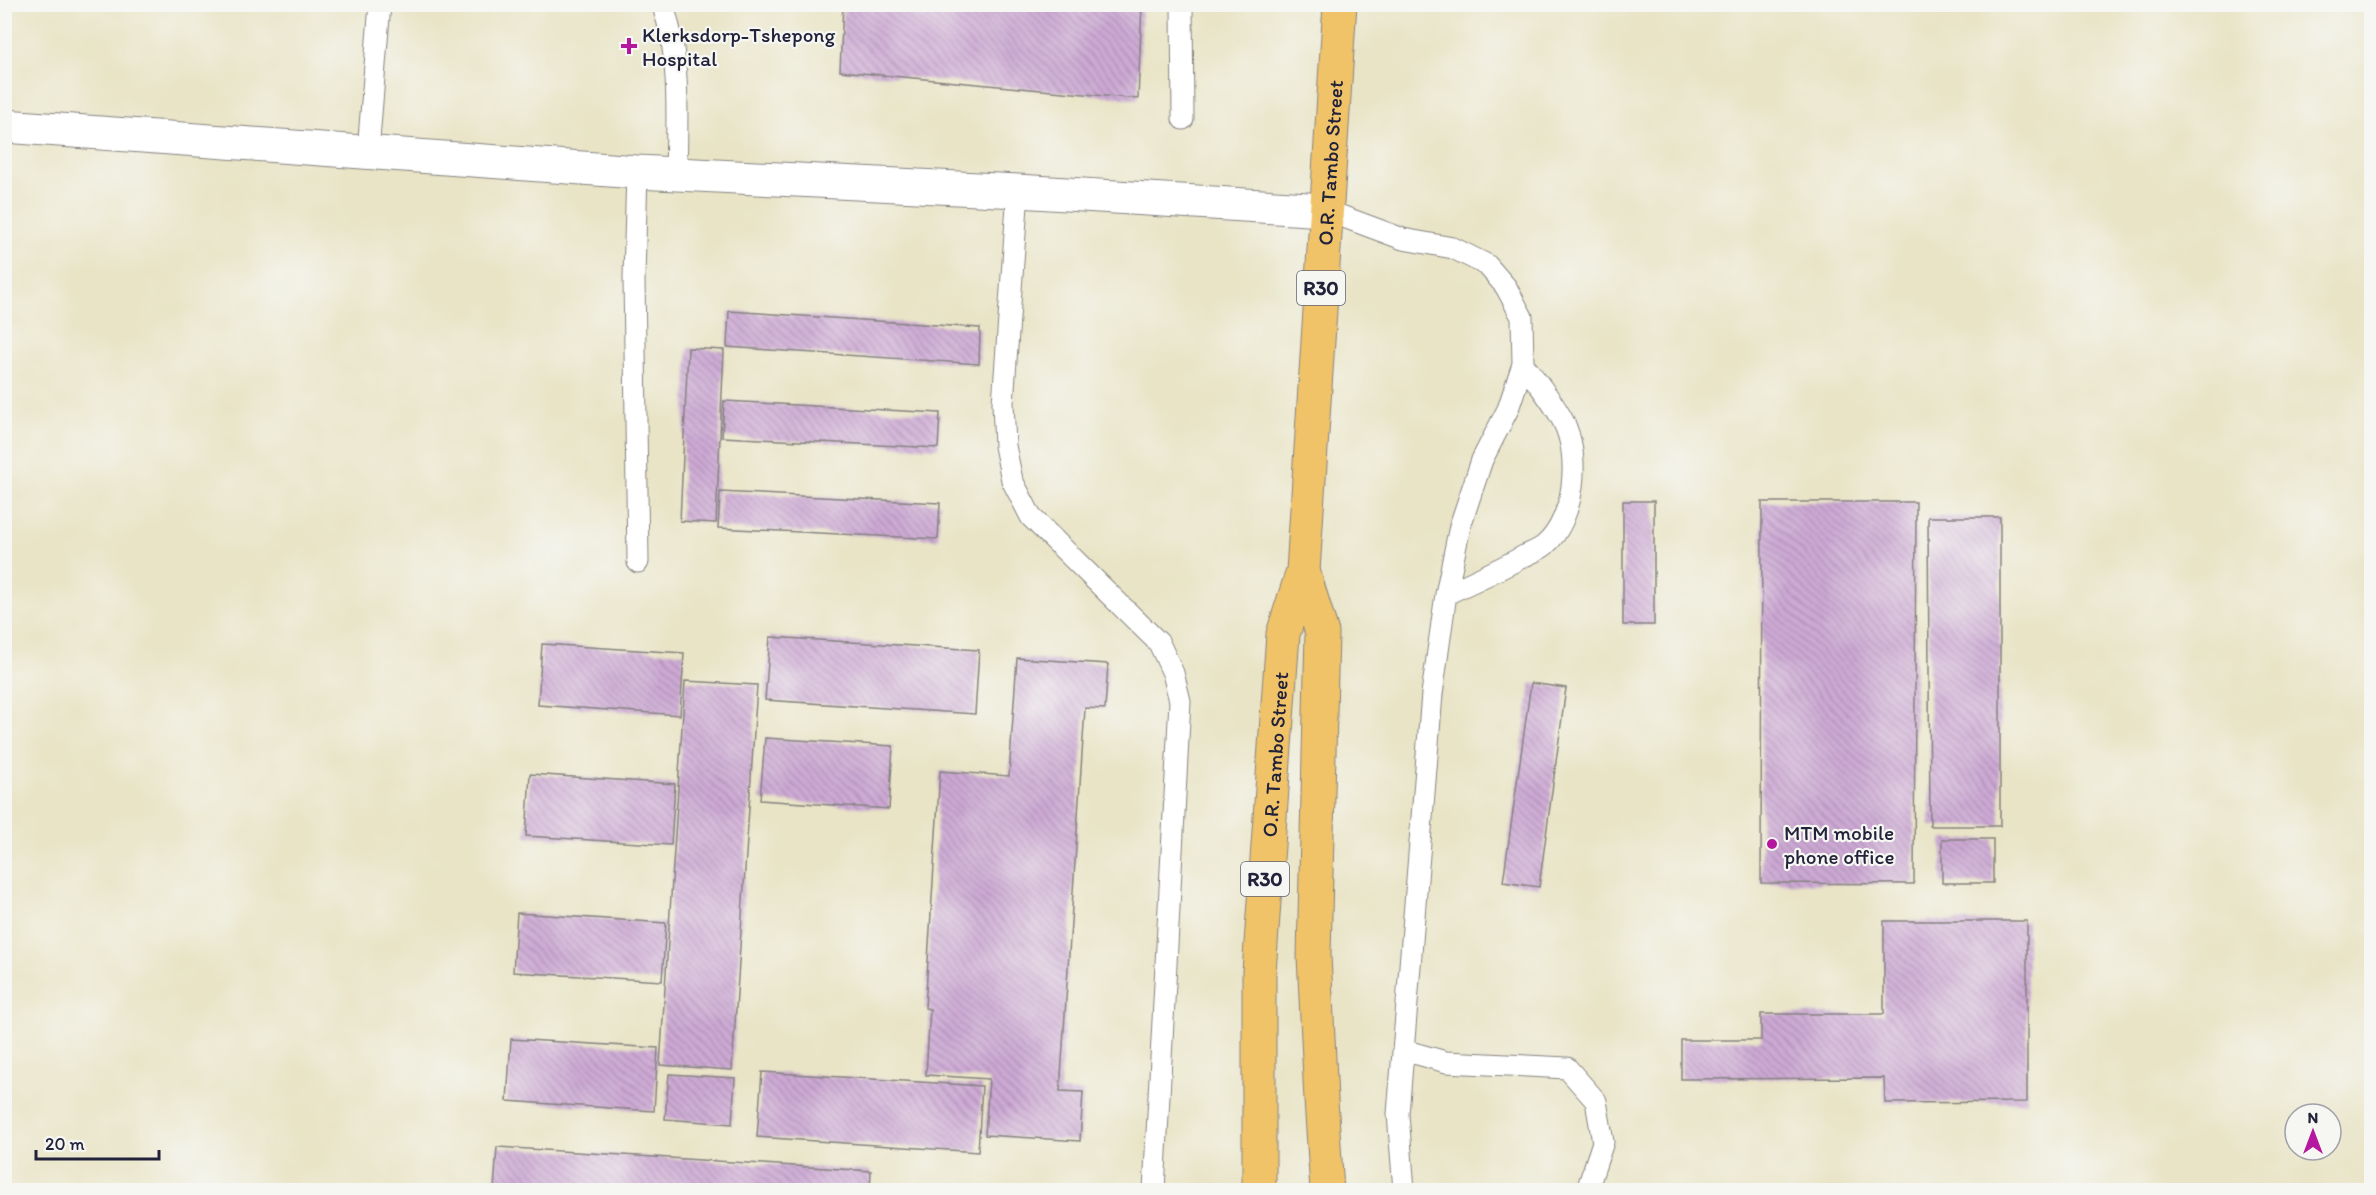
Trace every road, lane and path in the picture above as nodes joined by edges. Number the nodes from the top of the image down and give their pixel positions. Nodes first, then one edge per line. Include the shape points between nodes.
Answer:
1 (380, 4) edge
2 (662, 4) edge
3 (1182, 4) edge
4 (1340, 4) edge
5 (1183, 119) dead end
6 (4, 126) edge
7 (368, 151) junction
8 (637, 172) junction
9 (676, 174) junction
10 (1018, 191) junction
11 (1325, 210) junction
12 (1523, 364) junction
13 (639, 562) dead end
14 (1303, 571) junction
15 (1446, 594) junction
16 (1403, 1050) junction
17 (1154, 1191) edge
18 (1259, 1191) edge
19 (1328, 1191) edge
20 (1404, 1191) edge
21 (1587, 1191) edge

1 - 7 lane
2 - 9 lane via 668,21 678,100
3 - 5 lane
4 - 11 main road, O.R. Tambo Street / R30
6 - 7 street
7 - 8 street
8 - 9 street
8 - 13 lane via 634,277
9 - 10 street
10 - 11 street
10 - 17 lane via 1003,403 1005,446 1012,480 1031,517 1159,643 1173,672 1180,700
11 - 12 lane via 1403,238 1453,248 1487,265 1506,287 1522,317
11 - 14 main road, O.R. Tambo Street / R30
12 - 15 lane via 1508,409 1482,460 1460,526
12 - 15 lane via 1564,422 1572,452 1571,498 1564,521 1544,545
14 - 18 main road, O.R. Tambo Street / R30 via 1282,634 1259,972
14 - 19 main road, O.R. Tambo Street / R30 via 1322,633 1314,956
15 - 16 lane via 1432,694
16 - 20 lane via 1398,1114
16 - 21 lane via 1446,1062 1567,1068 1596,1101 1603,1142

